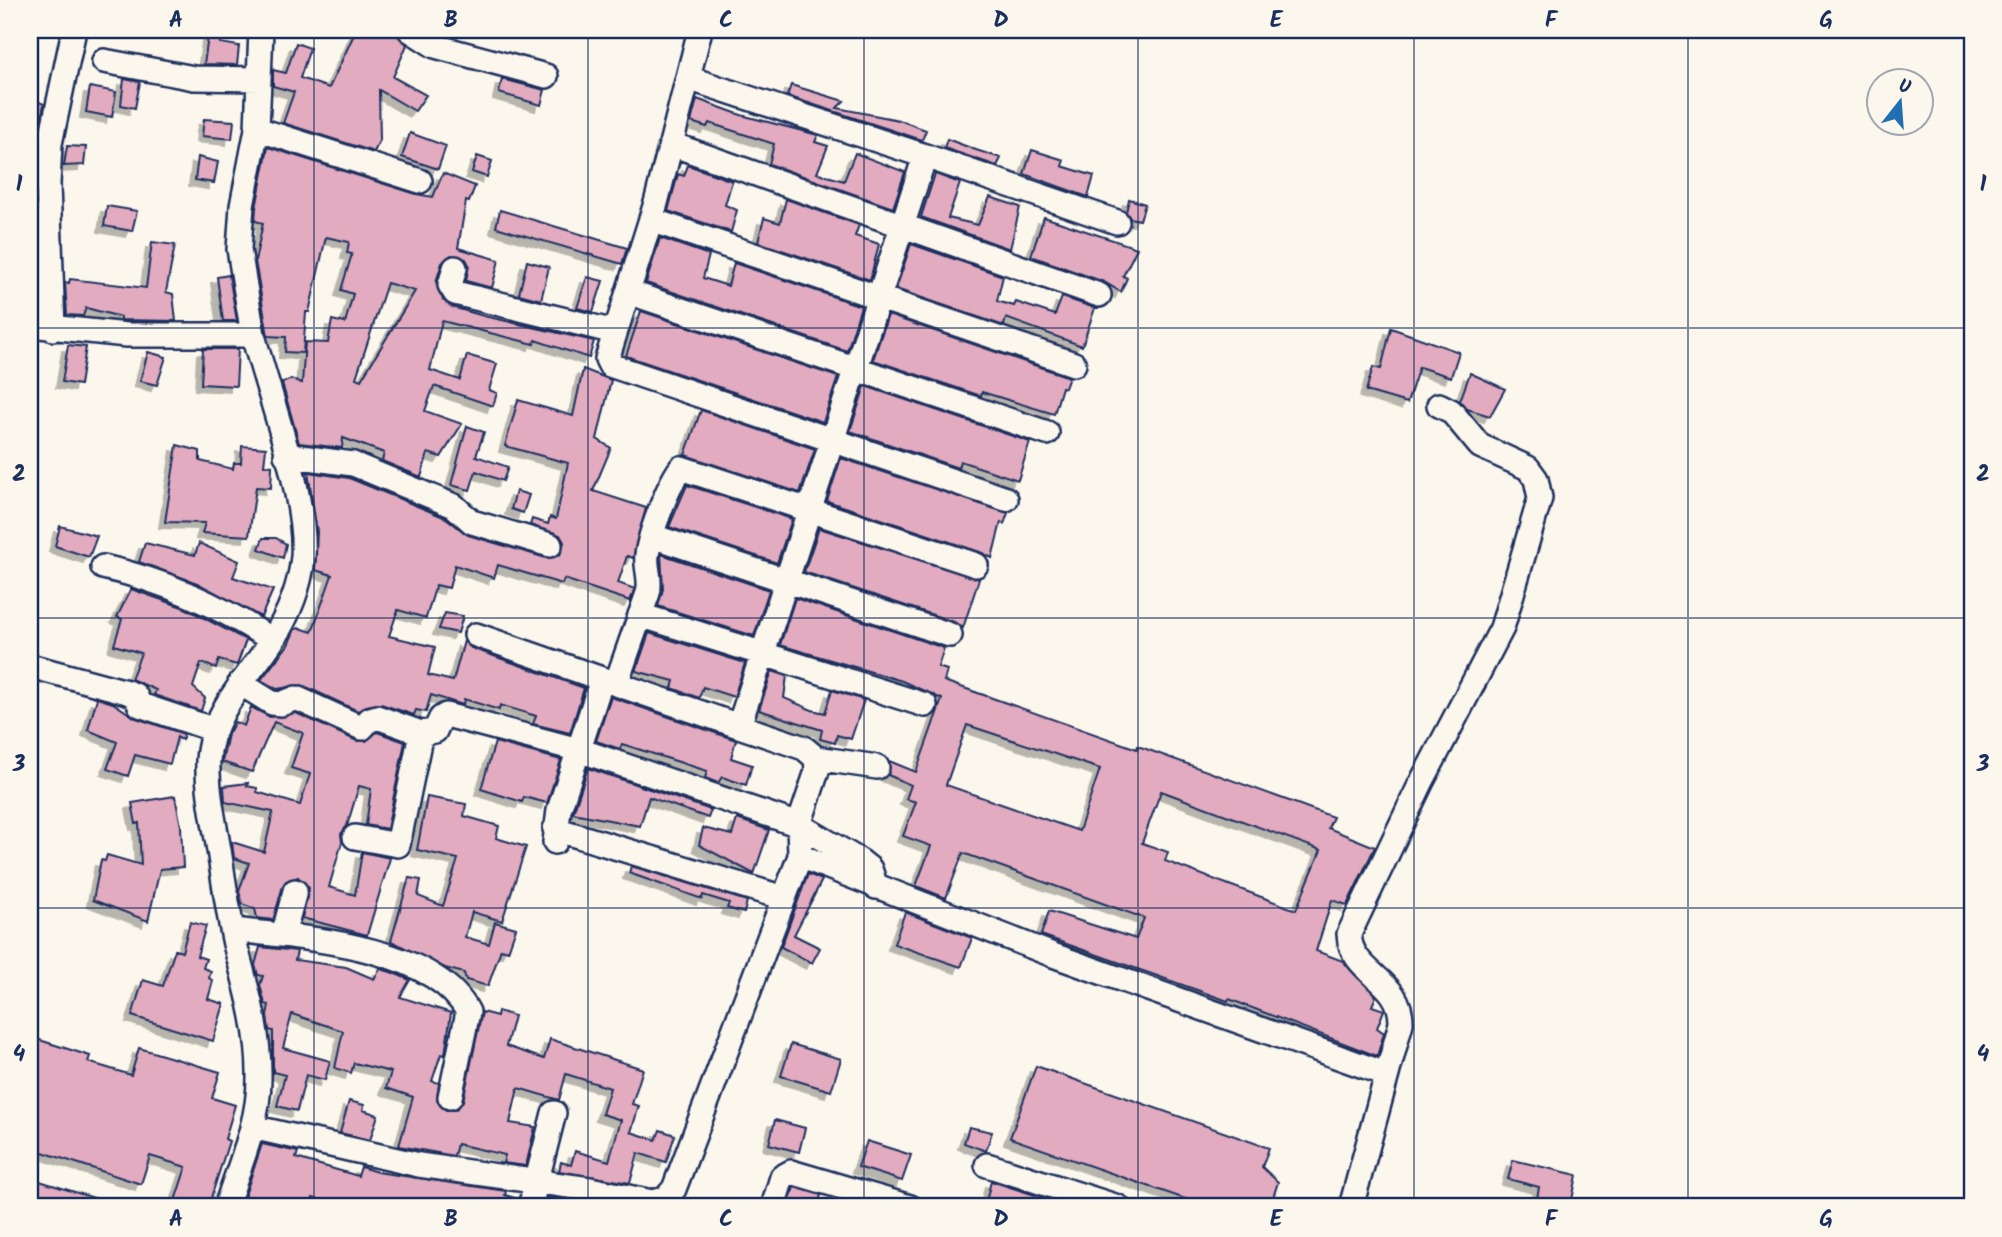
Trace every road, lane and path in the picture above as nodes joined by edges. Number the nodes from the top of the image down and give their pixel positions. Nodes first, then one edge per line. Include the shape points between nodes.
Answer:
1 (74, 30) edge
2 (261, 30) edge
3 (410, 30) edge
4 (700, 30) edge
5 (104, 61) dead end
6 (546, 76) dead end
7 (688, 78) junction
8 (260, 79) junction
9 (257, 129) junction
10 (40, 143) edge
11 (671, 144) junction
12 (925, 156) junction
13 (420, 181) dead end
14 (651, 220) junction
15 (1117, 222) dead end
16 (902, 227) junction
17 (455, 268) dead end
18 (628, 292) junction
19 (1099, 295) dead end
20 (878, 299) junction
21 (30, 325) edge
22 (53, 329) junction
23 (615, 332) junction
24 (253, 335) junction
25 (1074, 364) dead end
26 (855, 368) junction
27 (1439, 405) dead end
28 (1047, 433) dead end
29 (832, 440) junction
30 (286, 455) junction
31 (1006, 499) dead end
32 (809, 510) junction
33 (652, 536) junction
34 (550, 545) dead end
35 (976, 565) dead end
36 (103, 566) dead end
37 (786, 580) junction
38 (640, 615) junction
39 (476, 635) dead end
40 (950, 635) dead end
41 (272, 640) junction
42 (763, 654) junction
43 (30, 666) edge
44 (609, 681) junction
45 (240, 683) junction
46 (925, 705) dead end
47 (739, 726) junction
48 (215, 730) junction
49 (421, 733) junction
50 (579, 750) junction
51 (816, 758) junction
52 (877, 767) dead end
53 (799, 825) junction
54 (355, 836) dead end
55 (800, 856) junction
56 (876, 887) junction
57 (295, 891) dead end
58 (784, 898) junction
59 (232, 930) junction
60 (283, 935) junction
61 (1386, 1074) junction
62 (450, 1097) dead end
63 (554, 1113) dead end
64 (252, 1127) junction
65 (987, 1165) dead end
66 (539, 1182) junction
67 (671, 1202) edge
68 (226, 1207) edge
69 (530, 1207) edge
70 (772, 1207) edge
71 (909, 1207) edge
72 (1118, 1207) edge
73 (1351, 1207) edge

1 - 10 street
2 - 8 street
3 - 6 street via 443,48
4 - 7 street
5 - 8 street via 194,78
7 - 11 street
7 - 12 street
8 - 9 street
9 - 13 street
9 - 24 street via 239,249
10 - 22 street via 48,184
11 - 14 street
11 - 16 street
12 - 15 street
12 - 16 street
14 - 18 street
14 - 20 street
16 - 19 street
16 - 20 street
17 - 23 street via 450,285 455,293
18 - 23 street
18 - 26 street
20 - 25 street
20 - 26 street
21 - 22 street
22 - 24 street via 127,335
23 - 29 street via 607,359 610,365
24 - 30 street
26 - 28 street
26 - 29 street
27 - 61 street via 1451,411 1480,446 1528,468 1540,498 1502,628 1349,934 1356,958 1395,993 1401,1010
29 - 31 street
29 - 32 street
30 - 34 street via 353,464 454,506 472,522
30 - 41 street via 302,529 303,557 292,603
32 - 33 street via 681,468
32 - 35 street
32 - 37 street
33 - 37 street
33 - 38 street via 647,556 650,584
36 - 41 street via 193,594
37 - 40 street
37 - 42 street
38 - 42 street
38 - 44 street
39 - 44 street
41 - 45 street
42 - 46 street
42 - 47 street
43 - 48 street via 127,692 135,695 140,705
44 - 47 street
44 - 50 street
45 - 48 street
45 - 49 street via 272,703 296,698 362,728 377,717
47 - 51 street via 804,748
48 - 59 street via 208,761 212,811
49 - 50 street via 435,731 446,715
49 - 54 street via 397,845
50 - 53 street
50 - 58 street via 555,835
51 - 52 street
51 - 53 street via 817,771
53 - 55 street
53 - 56 street via 870,869
55 - 56 street
55 - 58 street
56 - 61 street
57 - 60 street
58 - 67 street
59 - 60 street
59 - 64 street via 258,1043 259,1082
60 - 62 street via 402,959 452,991 468,1012
61 - 73 street
63 - 66 street
64 - 66 street via 419,1165
64 - 68 street
65 - 72 street
66 - 67 street
66 - 69 street
70 - 71 street via 782,1177 791,1172

